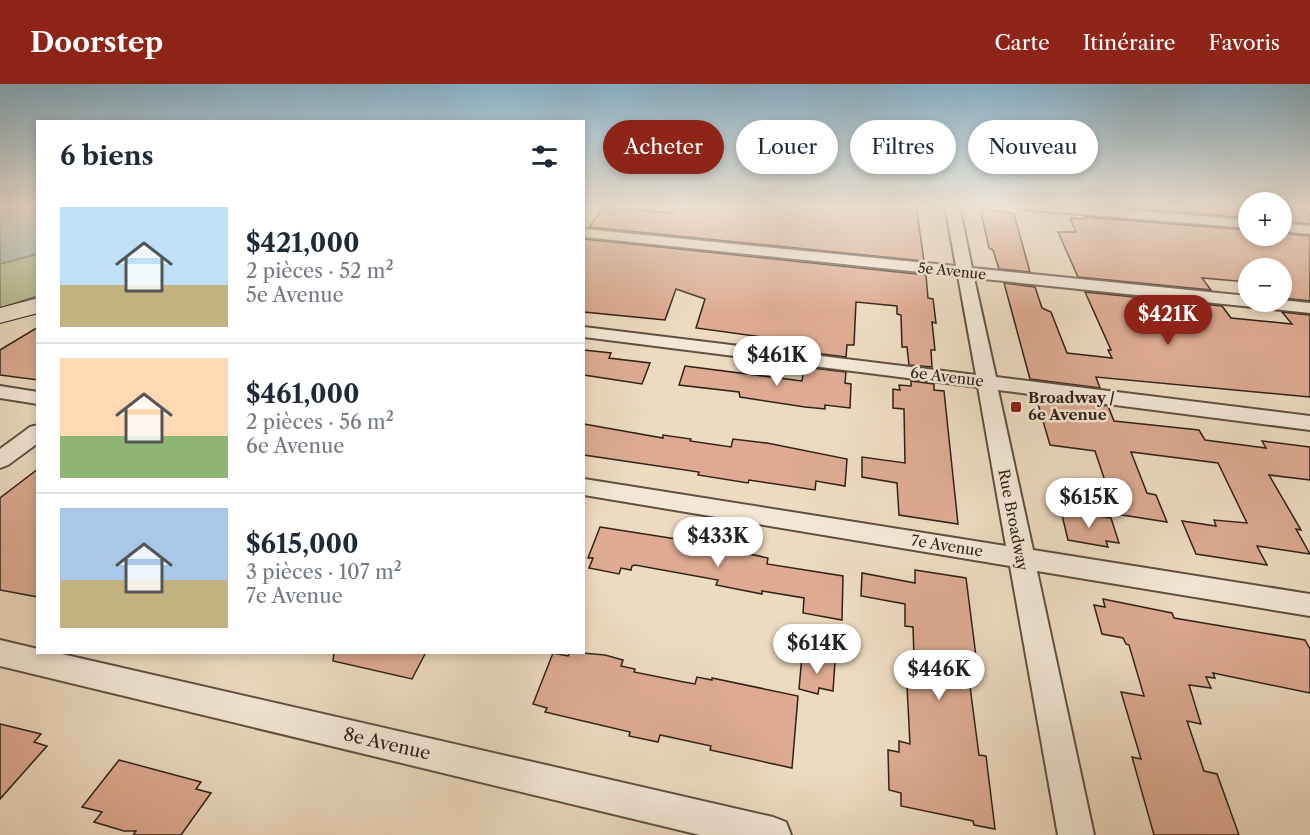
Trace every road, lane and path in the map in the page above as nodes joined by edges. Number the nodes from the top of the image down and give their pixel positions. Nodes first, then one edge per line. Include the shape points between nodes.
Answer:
1 (653, 240) edge
2 (959, 240) edge
3 (966, 272) junction
4 (1238, 300) edge
5 (36, 306) edge
6 (1292, 306) edge
7 (1310, 308) edge
8 (0, 316) edge
9 (585, 332) edge
10 (986, 382) junction
11 (0, 392) edge
12 (36, 398) edge
13 (1310, 423) edge
14 (36, 433) edge
15 (0, 460) edge
16 (585, 487) edge
17 (1020, 558) junction
18 (1310, 605) edge
19 (0, 653) edge
20 (773, 835) edge
21 (1076, 835) edge

1 - 3 street, 5e Avenue
2 - 3 street, Rue Broadway
3 - 4 street, 5e Avenue
3 - 10 street, Rue Broadway
5 - 8 main road
6 - 7 street, 5e Avenue
9 - 10 street, 6e Avenue
10 - 13 street, 6e Avenue
10 - 17 street, Rue Broadway
11 - 12 street
14 - 15 street
16 - 17 street, 7e Avenue
17 - 18 street, 7e Avenue
17 - 21 street, Rue Broadway
19 - 20 street, 8e Avenue

